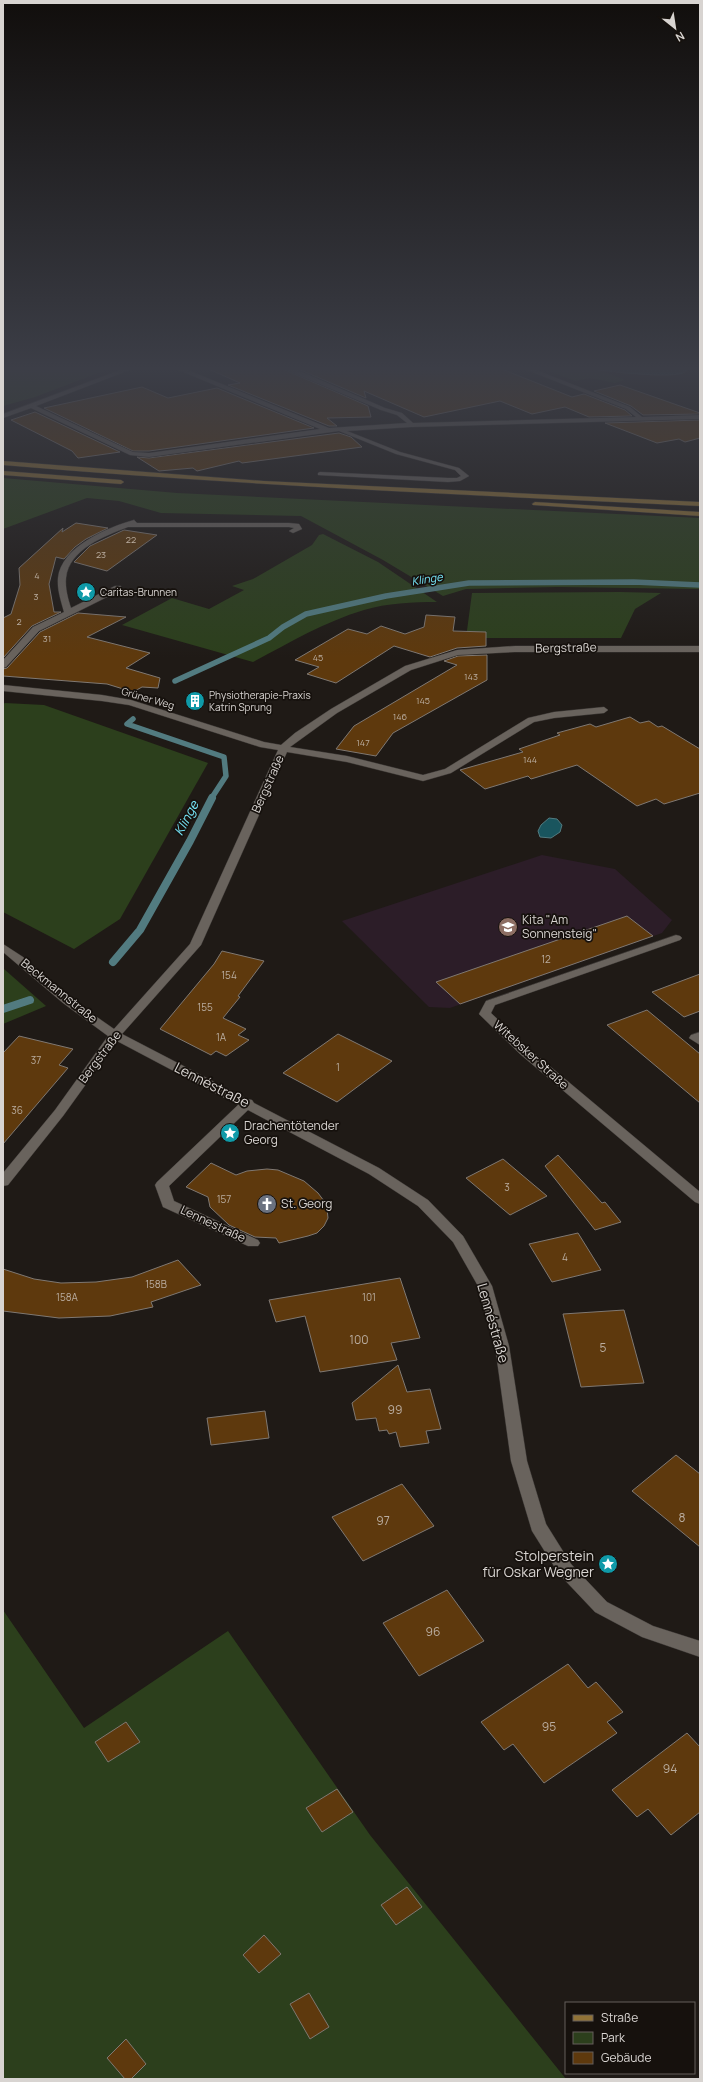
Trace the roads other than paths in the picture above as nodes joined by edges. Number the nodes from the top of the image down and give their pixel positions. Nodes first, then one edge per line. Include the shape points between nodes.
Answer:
1 (5, 463) edge
2 (435, 463) edge
3 (3, 473) edge
4 (320, 474) dead end
5 (131, 482) dead end
6 (170, 484) dead end
7 (700, 504) edge
8 (700, 514) edge
9 (142, 519) dead end
10 (127, 525) junction
11 (293, 531) dead end
12 (118, 588) dead end
13 (68, 613) junction
14 (700, 649) edge
15 (3, 665) edge
16 (3, 688) edge
17 (604, 710) dead end
18 (284, 747) junction
19 (676, 938) dead end
20 (3, 947) edge
21 (115, 1035) junction
22 (248, 1104) junction
23 (3, 1182) edge
24 (700, 1199) edge
25 (253, 1243) dead end
26 (700, 1649) edge

1 - 7 main road via 336,487
2 - 4 street via 457,469 466,476 458,480 448,480
3 - 5 main road
6 - 8 main road
9 - 10 street
10 - 11 street via 289,525 298,529
10 - 13 street via 93,539 71,557 63,574 63,590
12 - 13 street
13 - 15 street via 36,629
14 - 18 street, Bergstraße via 515,649 457,653 408,668 334,711
16 - 18 street, Grüner Weg via 131,703 263,745
17 - 18 street, Grüner Weg via 531,720 448,771 423,778 348,759
18 - 21 street, Bergstraße via 195,945
19 - 24 street, Witebsker Straße via 490,1004 485,1014 524,1051
20 - 21 street, Beckmannstraße via 67,1001
21 - 22 street, Lennéstraße
21 - 23 street, Bergstraße via 59,1113
22 - 25 street, Lennestraße via 162,1185 168,1204
22 - 26 street, Lennéstraße via 374,1171 423,1203 458,1239 485,1286 500,1339 519,1461 538,1526 565,1568 601,1607 648,1632

